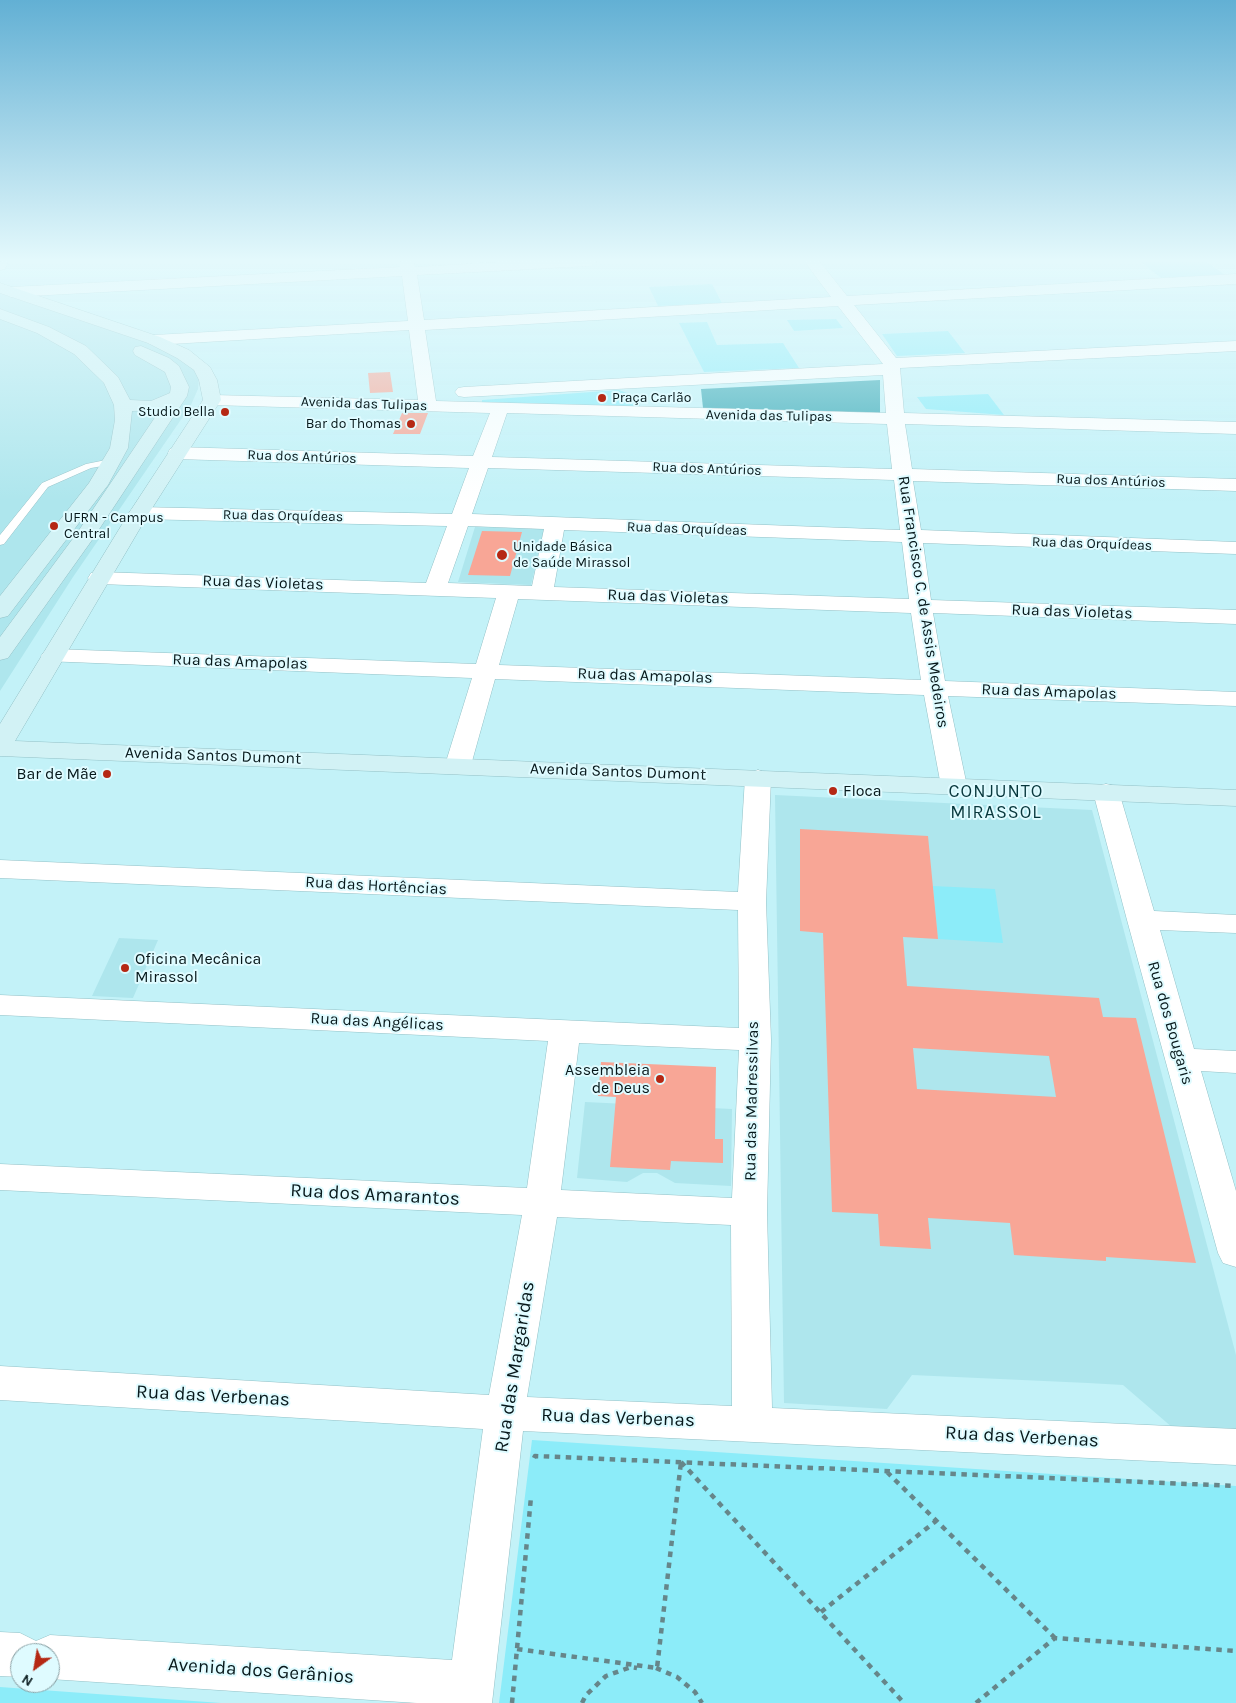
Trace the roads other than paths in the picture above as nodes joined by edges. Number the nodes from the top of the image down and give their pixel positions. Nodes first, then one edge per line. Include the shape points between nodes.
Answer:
1 (66, 341) edge
2 (140, 341) edge
3 (248, 341) edge
4 (419, 341) edge
5 (873, 341) edge
6 (1236, 346) edge
7 (159, 348) junction
8 (115, 365) junction
9 (891, 366) junction
10 (641, 382) junction
11 (178, 396) junction
12 (212, 400) junction
13 (427, 400) junction
14 (123, 405) junction
15 (500, 409) junction
16 (647, 413) junction
17 (896, 418) junction
18 (1236, 428) edge
19 (177, 453) junction
20 (111, 462) junction
21 (482, 462) junction
22 (903, 474) junction
23 (1236, 485) edge
24 (138, 513) junction
25 (460, 520) junction
26 (555, 524) junction
27 (911, 538) junction
28 (0, 542) edge
29 (1236, 548) edge
30 (99, 578) junction
31 (435, 588) junction
32 (509, 591) junction
33 (542, 592) junction
34 (921, 607) junction
35 (0, 611) edge
36 (1236, 617) edge
37 (0, 652) edge
38 (53, 656) junction
39 (487, 671) junction
40 (934, 687) junction
41 (1236, 699) edge
42 (0, 746) edge
43 (458, 765) junction
44 (758, 778) junction
45 (954, 786) junction
46 (1106, 792) junction
47 (1236, 798) edge
48 (0, 869) edge
49 (752, 902) junction
50 (1141, 920) junction
51 (1236, 924) edge
52 (0, 1005) edge
53 (565, 1031) junction
54 (755, 1040) junction
55 (1180, 1059) junction
56 (1236, 1062) edge
57 (0, 1176) edge
58 (542, 1204) junction
59 (750, 1212) junction
60 (1234, 1241) edge
61 (0, 1382) edge
62 (505, 1413) junction
63 (752, 1424) junction
64 (1236, 1447) edge
65 (60, 1658) edge
66 (470, 1694) edge

1 - 8 main road
2 - 7 main road
3 - 7 street
4 - 13 street
5 - 9 street
6 - 9 street
7 - 8 main road
7 - 11 main road via 178,378
7 - 12 main road via 194,360 208,380
8 - 14 main road
9 - 10 street
9 - 17 street, Rua Francisco C. de Assis Medeiros
10 - 13 street
10 - 16 street
11 - 14 main road via 153,406
11 - 37 main road via 85,536
12 - 13 street, Avenida das Tulipas
12 - 19 main road
13 - 15 street, Avenida das Tulipas
14 - 20 main road via 123,433
15 - 16 street, Avenida das Tulipas
15 - 21 street
16 - 17 street, Avenida das Tulipas
17 - 18 street, Avenida das Tulipas
17 - 22 street, Rua Francisco C. de Assis Medeiros
19 - 21 street, Rua dos Antúrios
19 - 24 main road
20 - 28 lane via 89,466 45,485
20 - 35 main road via 76,514
21 - 22 street, Rua dos Antúrios
21 - 25 street
22 - 23 street, Rua dos Antúrios
22 - 27 street, Rua Francisco C. de Assis Medeiros
24 - 25 street, Rua das Orquídeas
24 - 30 main road
25 - 26 street, Rua das Orquídeas
25 - 31 street
26 - 27 street, Rua das Orquídeas
26 - 33 street
27 - 29 street, Rua das Orquídeas
27 - 34 street, Rua Francisco C. de Assis Medeiros
30 - 31 street, Rua das Violetas
30 - 38 main road
31 - 32 street, Rua das Violetas
32 - 33 street, Rua das Violetas
32 - 39 street
33 - 34 street, Rua das Violetas
34 - 36 street, Rua das Violetas
34 - 40 street, Rua Francisco C. de Assis Medeiros
38 - 39 street, Rua das Amapolas
38 - 42 main road
39 - 40 street, Rua das Amapolas
39 - 43 street
40 - 41 street, Rua das Amapolas
40 - 45 street, Rua Francisco C. de Assis Medeiros
42 - 43 main road, Avenida Santos Dumont
43 - 44 main road, Avenida Santos Dumont
44 - 45 main road, Avenida Santos Dumont
44 - 49 street, Rua das Madressilvas
45 - 46 main road, Avenida Santos Dumont
46 - 47 main road, Avenida Santos Dumont
46 - 50 street, Rua dos Bougaris
48 - 49 street, Rua das Hortências
49 - 54 street, Rua das Madressilvas
50 - 51 street
50 - 55 street, Rua dos Bougaris
52 - 53 street, Rua das Angélicas
53 - 54 street, Rua das Angélicas
53 - 58 street, Rua das Margaridas
54 - 59 street, Rua das Madressilvas
55 - 56 street
55 - 60 street, Rua dos Bougaris
57 - 58 street, Rua dos Amarantos
58 - 59 street, Rua dos Amarantos
58 - 62 street, Rua das Margaridas
59 - 63 street, Rua das Madressilvas
61 - 62 street, Rua das Verbenas
62 - 63 street, Rua das Verbenas
62 - 66 street, Rua das Margaridas
63 - 64 street, Rua das Verbenas
65 - 66 street, Avenida dos Gerânios

